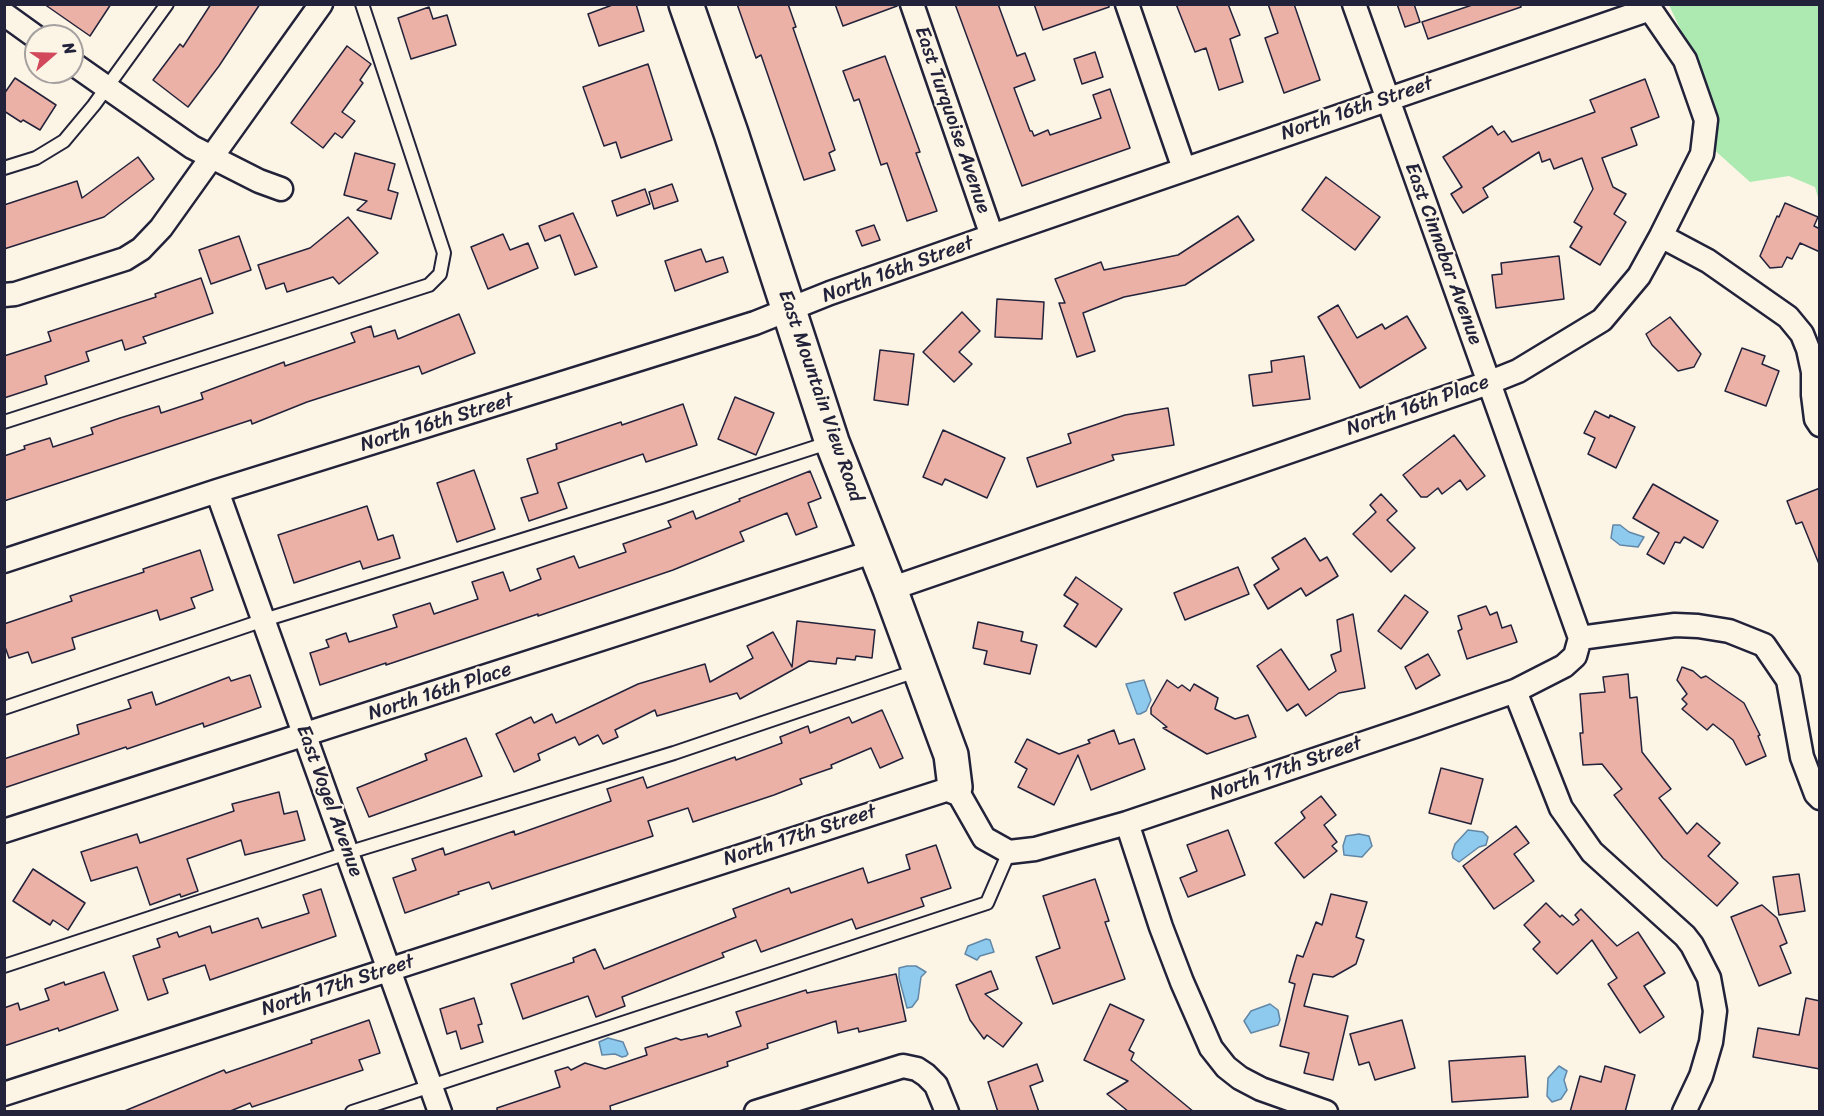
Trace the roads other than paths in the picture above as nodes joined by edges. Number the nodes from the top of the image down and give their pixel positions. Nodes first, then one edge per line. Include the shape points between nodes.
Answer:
1 (167, 4) edge
2 (321, 4) edge
3 (362, 4) edge
4 (686, 4) edge
5 (912, 4) edge
6 (1127, 4) edge
7 (1354, 4) edge
8 (1650, 9) joint
9 (4, 14) edge
10 (24, 28) edge
11 (84, 72) edge
12 (106, 88) junction
13 (1387, 98) junction
14 (211, 157) junction
15 (4, 168) edge
16 (1184, 169) junction
17 (281, 189) dead end
18 (992, 236) junction
19 (1661, 236) junction
20 (4, 295) edge
21 (790, 310) junction
22 (1488, 382) junction
23 (4, 422) edge
24 (1820, 425) edge
25 (832, 442) junction
26 (217, 491) junction
27 (875, 551) junction
28 (4, 561) edge
29 (890, 589) junction
30 (264, 620) junction
31 (1580, 638) junction
32 (920, 669) junction
33 (1515, 691) junction
34 (4, 708) edge
35 (305, 735) junction
36 (955, 787) junction
37 (1820, 798) edge
38 (1127, 823) junction
39 (4, 831) edge
40 (1009, 852) junction
41 (346, 853) junction
42 (4, 966) edge
43 (390, 969) junction
44 (432, 1086) junction
45 (4, 1094) edge
46 (1325, 1111) edge
47 (352, 1112) edge
48 (440, 1112) edge
49 (756, 1112) edge
50 (947, 1112) edge
51 (1684, 1112) edge

1 - 12 lane
2 - 14 street
3 - 23 lane via 444,253 440,274 429,285
4 - 21 street, East Mountain View Road
5 - 18 street, East Turquoise Avenue
6 - 16 street
7 - 13 street, East Cinnabar Avenue
8 - 13 street, North 16th Street
8 - 19 street, North 16th Place via 1685,60 1706,120 1702,154
9 - 10 street
11 - 12 street
12 - 14 street
12 - 15 lane via 64,141 36,158
13 - 16 street, North 16th Street
13 - 22 street, East Cinnabar Avenue
14 - 17 street
14 - 20 street via 161,228 141,249 125,259
16 - 18 street, North 16th Street
18 - 21 street, North 16th Street
19 - 22 street, North 16th Place via 1639,276 1602,320 1518,371
19 - 24 street via 1708,261 1788,317 1808,349 1816,419
21 - 25 street, East Mountain View Road
21 - 26 street, North 16th Street
22 - 29 street, North 16th Place
22 - 31 street, East Cinnabar Avenue
25 - 27 street, East Mountain View Road
25 - 30 lane
26 - 28 street, North 16th Street
26 - 30 street, East Vogel Avenue
27 - 29 street, East Mountain View Road
27 - 35 street, North 16th Place
29 - 32 street, East Mountain View Road
30 - 34 lane
30 - 35 street, East Vogel Avenue
31 - 33 street, North 17th Street via 1575,656 1564,666
31 - 37 street via 1675,625 1729,631 1764,645 1788,680 1802,757
32 - 36 street, East Mountain View Road via 951,755
32 - 41 lane via 674,753
33 - 38 street, North 17th Street
33 - 51 street via 1561,808 1592,852 1685,936 1709,978 1715,1011 1711,1042
35 - 39 street, North 16th Place
35 - 41 street, East Vogel Avenue
36 - 40 street via 984,838
36 - 43 street, North 17th Street
38 - 40 street, North 17th Street via 1035,849
38 - 46 street via 1161,927 1211,1048 1240,1078
40 - 44 lane via 987,903
41 - 42 lane
41 - 43 street, East Vogel Avenue
43 - 44 street, East Vogel Avenue
43 - 45 street, North 17th Street
44 - 47 lane
44 - 48 street, East Vogel Avenue
49 - 50 street via 903,1066 917,1069 936,1085

